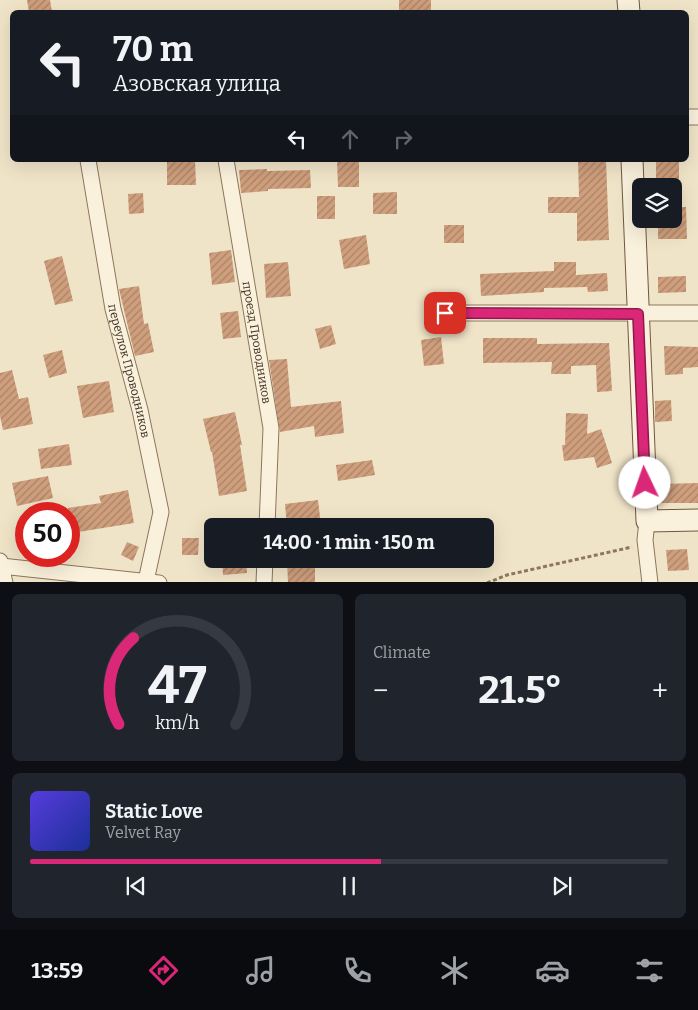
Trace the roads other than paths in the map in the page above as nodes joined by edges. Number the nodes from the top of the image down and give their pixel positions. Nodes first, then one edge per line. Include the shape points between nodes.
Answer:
1 (88, 162) edge
2 (226, 162) edge
3 (632, 162) edge
4 (445, 313) dead end
5 (698, 313) edge
6 (638, 314) junction
7 (266, 518) edge
8 (698, 520) edge
9 (647, 521) junction
10 (1, 564) edge
11 (265, 568) edge
12 (5, 582) edge
13 (153, 582) edge
14 (264, 582) edge
15 (650, 582) edge

1 - 13 street, переулок Проводников via 114,310 140,410 161,512
2 - 7 street, проезд Проводников via 271,428
3 - 6 main road
4 - 6 street
5 - 6 street
6 - 9 main road
8 - 9 main road
9 - 15 street via 645,544
10 - 12 street
10 - 13 street
11 - 14 street

